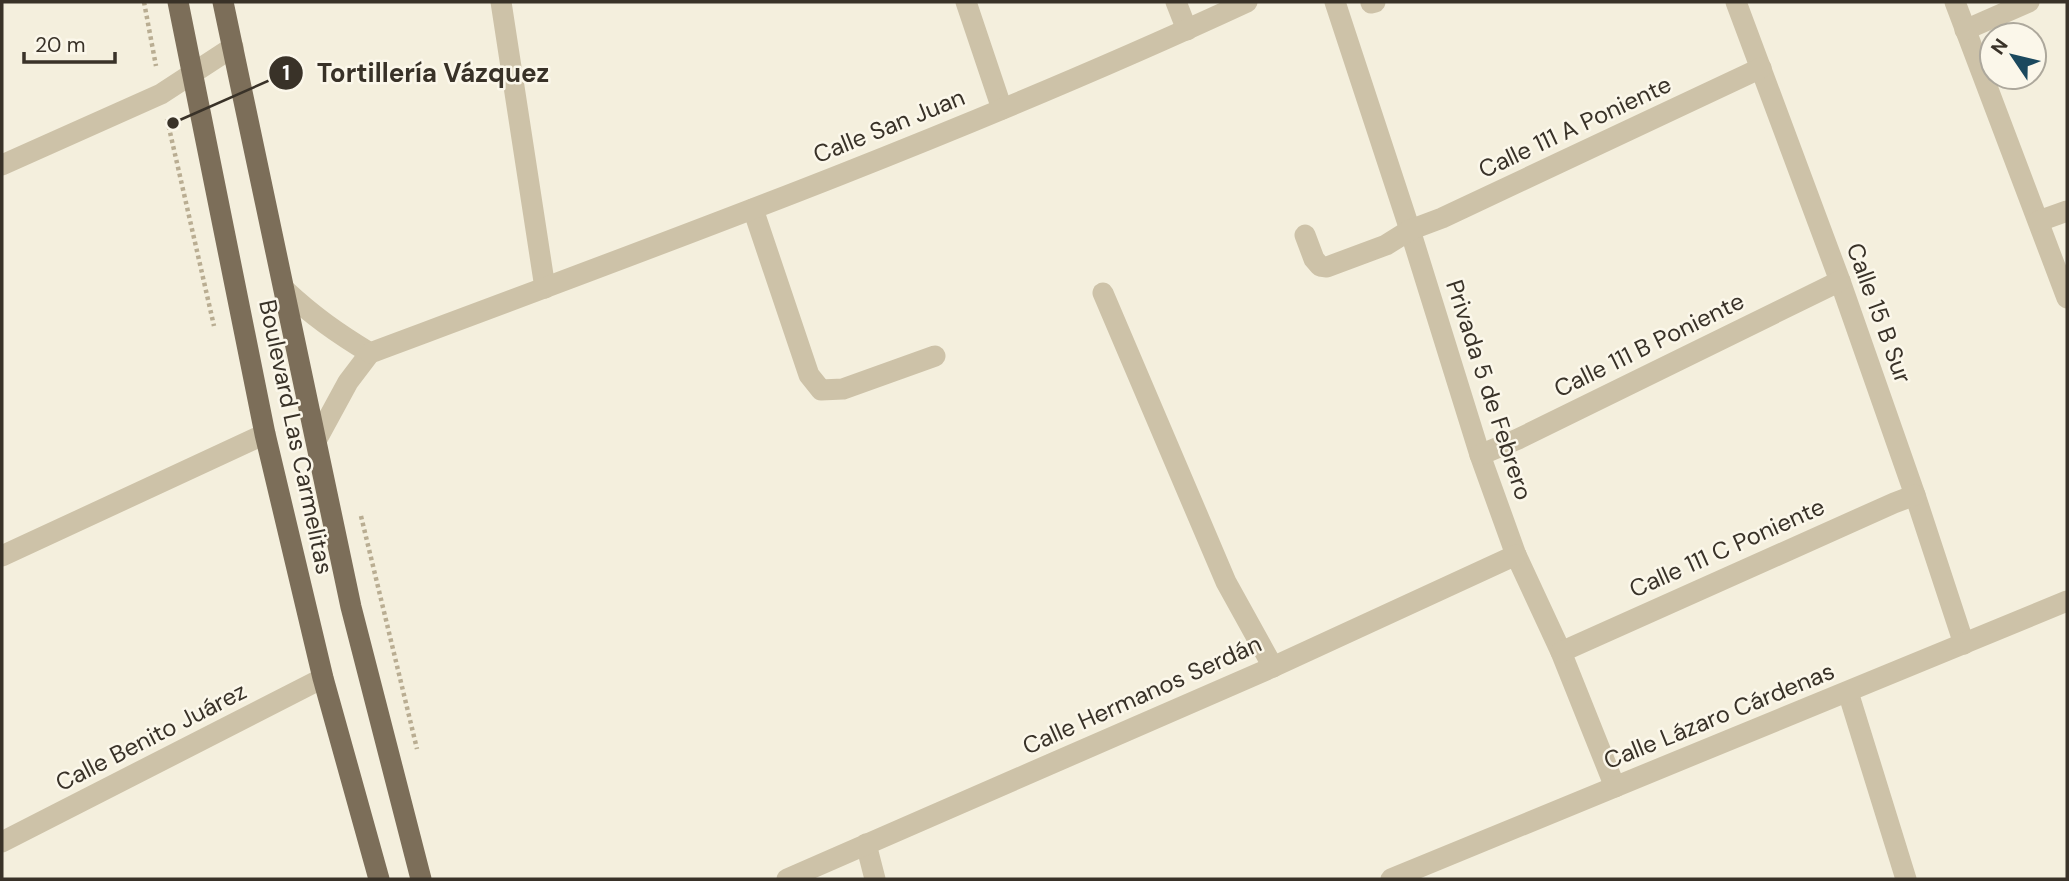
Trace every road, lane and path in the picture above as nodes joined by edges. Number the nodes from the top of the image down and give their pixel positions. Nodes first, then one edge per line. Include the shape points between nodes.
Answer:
1 (178, 2) edge
2 (223, 2) edge
3 (501, 2) edge
4 (966, 2) edge
5 (1177, 2) edge
6 (1247, 2) edge
7 (1335, 2) edge
8 (1737, 2) edge
9 (1955, 2) edge
10 (2029, 2) edge
11 (1186, 30) junction
12 (1965, 30) junction
13 (233, 47) junction
14 (1761, 68) junction
15 (193, 72) junction
16 (1002, 109) junction
17 (4, 157) edge
18 (753, 209) junction
19 (2067, 211) edge
20 (2039, 221) junction
21 (1410, 230) junction
22 (1305, 235) dead end
23 (1840, 281) junction
24 (545, 288) junction
25 (285, 290) junction
26 (1103, 293) dead end
27 (2067, 298) edge
28 (370, 353) junction
29 (934, 356) dead end
30 (265, 434) junction
31 (317, 439) junction
32 (1480, 455) junction
33 (1915, 495) junction
34 (1516, 555) junction
35 (2, 556) edge
36 (2067, 601) edge
37 (1964, 644) junction
38 (1561, 652) junction
39 (1273, 667) junction
40 (323, 678) junction
41 (1847, 692) junction
42 (1615, 787) junction
43 (2, 842) edge
44 (866, 844) junction
45 (1425, 873) edge
46 (379, 879) edge
47 (421, 879) edge
48 (787, 879) edge
49 (875, 879) edge
50 (1391, 879) edge
51 (1906, 879) edge

1 - 15 main road, Boulevard Las Carmelitas
2 - 13 main road, Boulevard Las Carmelitas
3 - 24 street
4 - 16 street
5 - 11 street
6 - 11 street, Calle San Juan
7 - 21 street, Privada 5 de Febrero
8 - 14 street, Calle 15 B Sur
9 - 12 street
10 - 12 street
11 - 16 street, Calle San Juan
12 - 20 street
13 - 15 street
13 - 25 main road, Boulevard Las Carmelitas
14 - 21 street, Calle 111 A Poniente
14 - 23 street, Calle 15 B Sur
15 - 17 street via 161,94
15 - 30 main road, Boulevard Las Carmelitas
16 - 18 street, Calle San Juan
18 - 24 street, Calle San Juan
18 - 29 street via 810,375 821,390 843,389
19 - 20 street
20 - 27 street
21 - 22 street, Calle 111 A Poniente via 1327,267 1314,259
21 - 32 street, Privada 5 de Febrero
23 - 32 street, Calle 111 B Poniente
23 - 33 street, Calle 15 B Sur
24 - 28 street, Calle San Juan
25 - 28 street via 313,316
25 - 31 main road, Boulevard Las Carmelitas
26 - 39 street via 1226,582
28 - 31 street via 348,382
30 - 35 street
30 - 40 main road, Boulevard Las Carmelitas
31 - 47 main road, Boulevard Las Carmelitas via 351,607
32 - 34 street, Privada 5 de Febrero
33 - 37 street, Calle 15 B Sur
33 - 38 street, Calle 111 C Poniente
34 - 38 street, Privada 5 de Febrero
34 - 39 street, Calle Hermanos Serdán
36 - 37 street, Calle Lázaro Cárdenas
37 - 41 street, Calle Lázaro Cárdenas
38 - 42 street, Privada 5 de Febrero
39 - 44 street, Calle Hermanos Serdán
40 - 43 street, Calle Benito Juárez
40 - 46 main road, Boulevard Las Carmelitas
41 - 42 street, Calle Lázaro Cárdenas
41 - 51 street
42 - 45 street, Calle Lázaro Cárdenas
44 - 48 street, Calle Hermanos Serdán
44 - 49 street
45 - 50 street, Calle Lázaro Cárdenas

